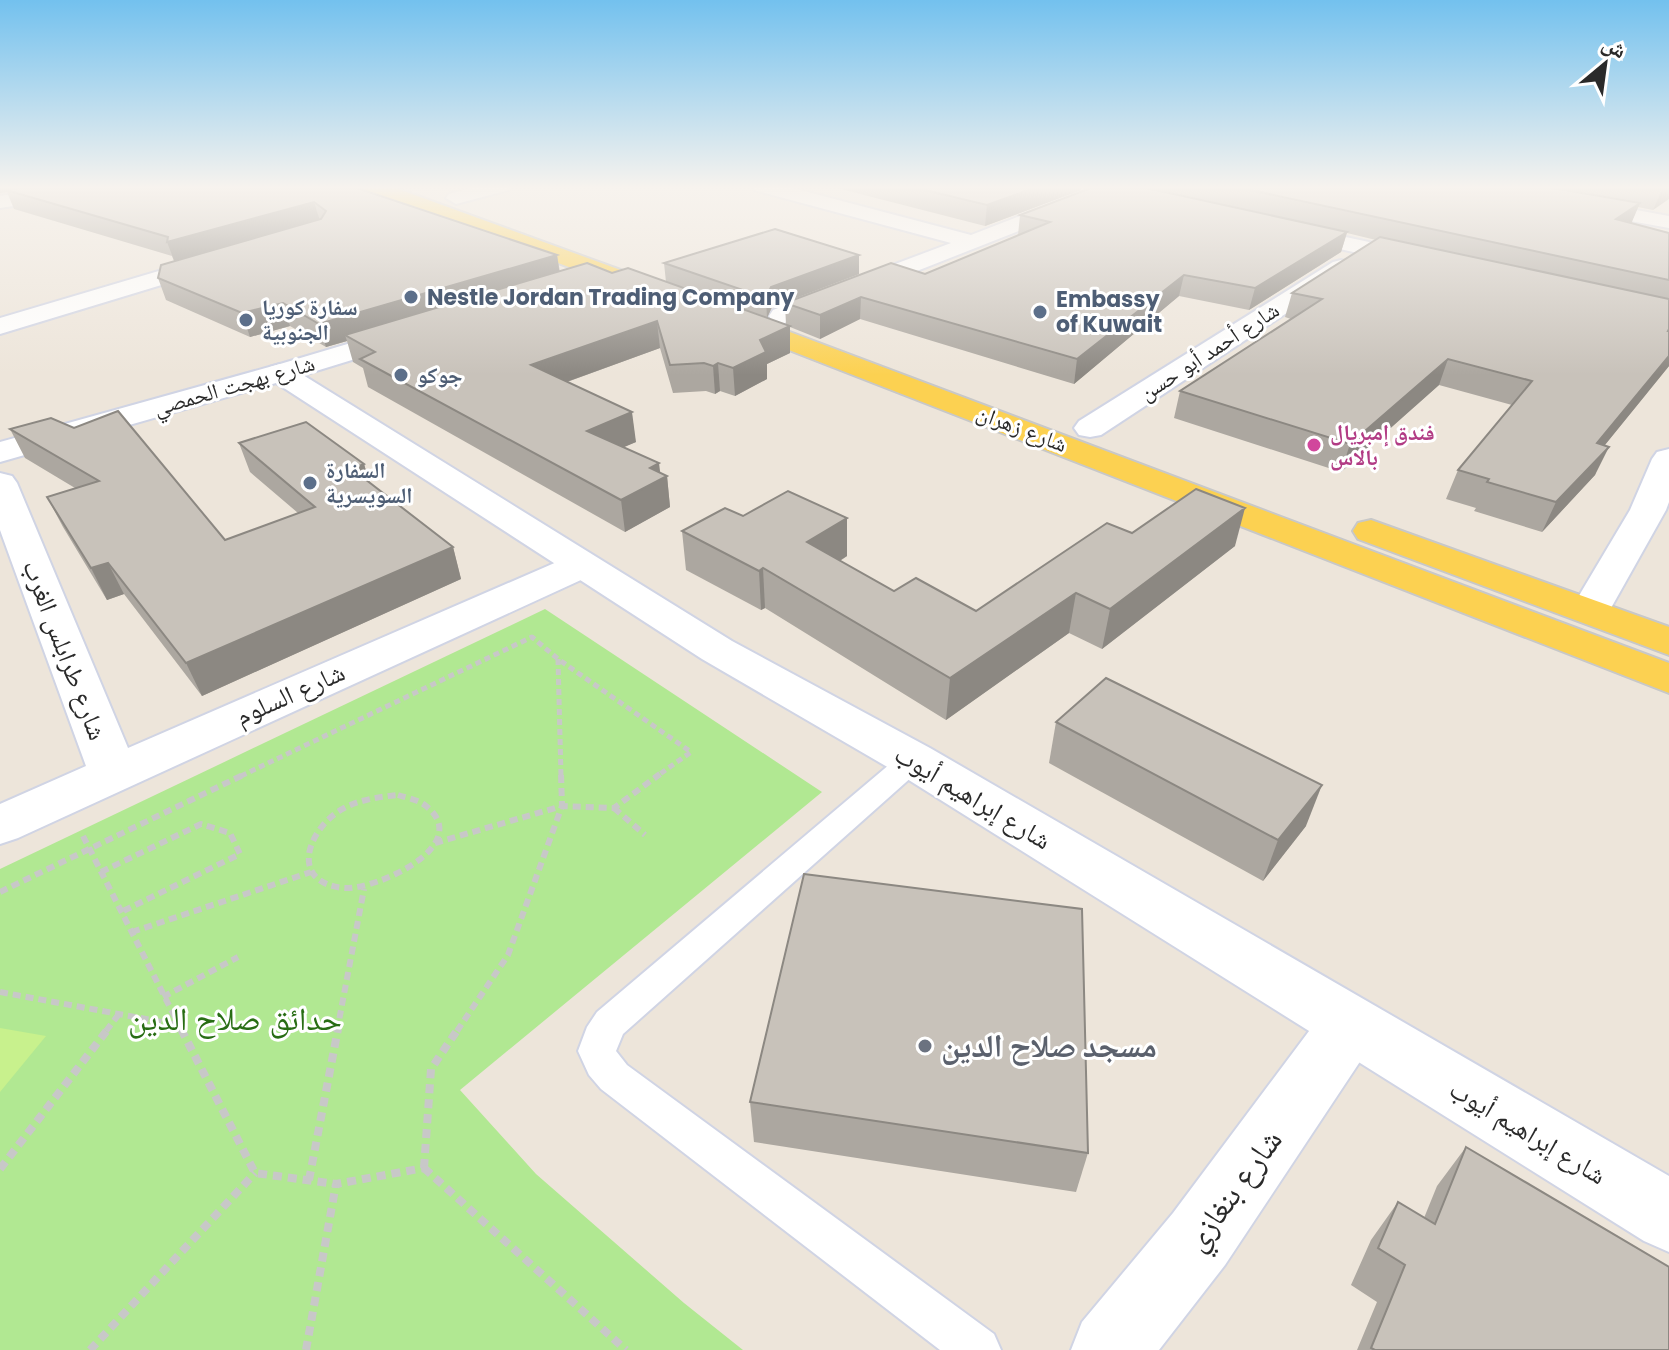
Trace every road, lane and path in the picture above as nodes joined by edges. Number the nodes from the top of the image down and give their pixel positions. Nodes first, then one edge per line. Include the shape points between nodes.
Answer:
1 (540, 249) edge
2 (580, 249) edge
3 (956, 249) edge
4 (1367, 249) edge
5 (1373, 249) edge
6 (242, 254) edge
7 (1444, 265) edge
8 (604, 273) junction
9 (561, 286) edge
10 (782, 316) junction
11 (0, 326) edge
12 (430, 328) edge
13 (280, 373) junction
14 (1090, 428) junction
15 (0, 452) edge
16 (1669, 459) edge
17 (1179, 460) dead end
18 (0, 483) edge
19 (1342, 520) dead end
20 (580, 566) junction
21 (1435, 587) junction
22 (1534, 590) junction
23 (1597, 599) junction
24 (1669, 621) edge
25 (1669, 642) edge
26 (558, 659) junction
27 (1669, 679) edge
28 (1669, 709) edge
29 (913, 760) junction
30 (113, 772) junction
31 (63, 796) junction
32 (562, 806) junction
33 (614, 808) junction
34 (0, 825) edge
35 (645, 835) dead end
36 (435, 843) junction
37 (90, 848) junction
38 (101, 872) junction
39 (311, 872) junction
40 (364, 889) junction
41 (0, 892) edge
42 (121, 912) junction
43 (132, 932) junction
44 (238, 957) dead end
45 (0, 992) edge
46 (163, 997) junction
47 (119, 1014) junction
48 (178, 1025) junction
49 (1349, 1026) junction
50 (424, 1168) junction
51 (0, 1169) edge
52 (255, 1173) junction
53 (309, 1180) junction
54 (336, 1184) junction
55 (1669, 1216) edge
56 (90, 1350) edge
57 (306, 1350) edge
58 (626, 1350) edge
59 (978, 1350) edge
60 (1110, 1350) edge

1 - 8 main road
2 - 8 main road via 660,282
3 - 10 street
4 - 14 street, شارع أحمد أبو حسن
5 - 7 street
6 - 11 street
8 - 9 street
10 - 14 main road, شارع زهران
10 - 21 main road, شارع زهران via 717,302
12 - 13 street, شارع بهجت الحمصي
13 - 15 street, شارع بهجت الحمصي
13 - 20 street, شارع إبراهيم أيوب
14 - 17 main road, شارع زهران
16 - 23 street via 1648,510
18 - 30 street, شارع طرابلس الغرب
19 - 22 main road
20 - 29 street, شارع إبراهيم أيوب
20 - 30 street, شارع السلوم
21 - 27 main road, شارع زهران
21 - 28 main road via 1497,632
22 - 23 main road
22 - 25 main road
23 - 24 main road
26 - 32 path
26 - 33 path via 691,752
26 - 37 path via 532,637
29 - 49 street, شارع إبراهيم أيوب
29 - 59 lane via 610,1023 599,1035 596,1050 599,1063 614,1077
30 - 31 street, شارع السلوم
31 - 34 street, شارع السلوم
31 - 37 path
32 - 33 path
32 - 36 path
32 - 50 path via 508,955 431,1069
33 - 35 path
36 - 39 path via 439,829 428,805 398,795 378,797 348,806 322,825 306,857
36 - 40 path via 410,871
37 - 38 path
37 - 41 path
38 - 42 path
38 - 42 path via 201,824 230,833 240,854
39 - 40 path via 323,883
39 - 43 path
40 - 53 path
42 - 43 path
43 - 46 path
44 - 46 path
45 - 47 path
46 - 48 path
47 - 48 path
47 - 51 path
48 - 52 path
49 - 55 street, شارع إبراهيم أيوب
49 - 60 street, شارع بنغازي via 1199,1239
50 - 54 path
50 - 58 path
52 - 53 path
52 - 56 path
53 - 54 path
54 - 57 path

